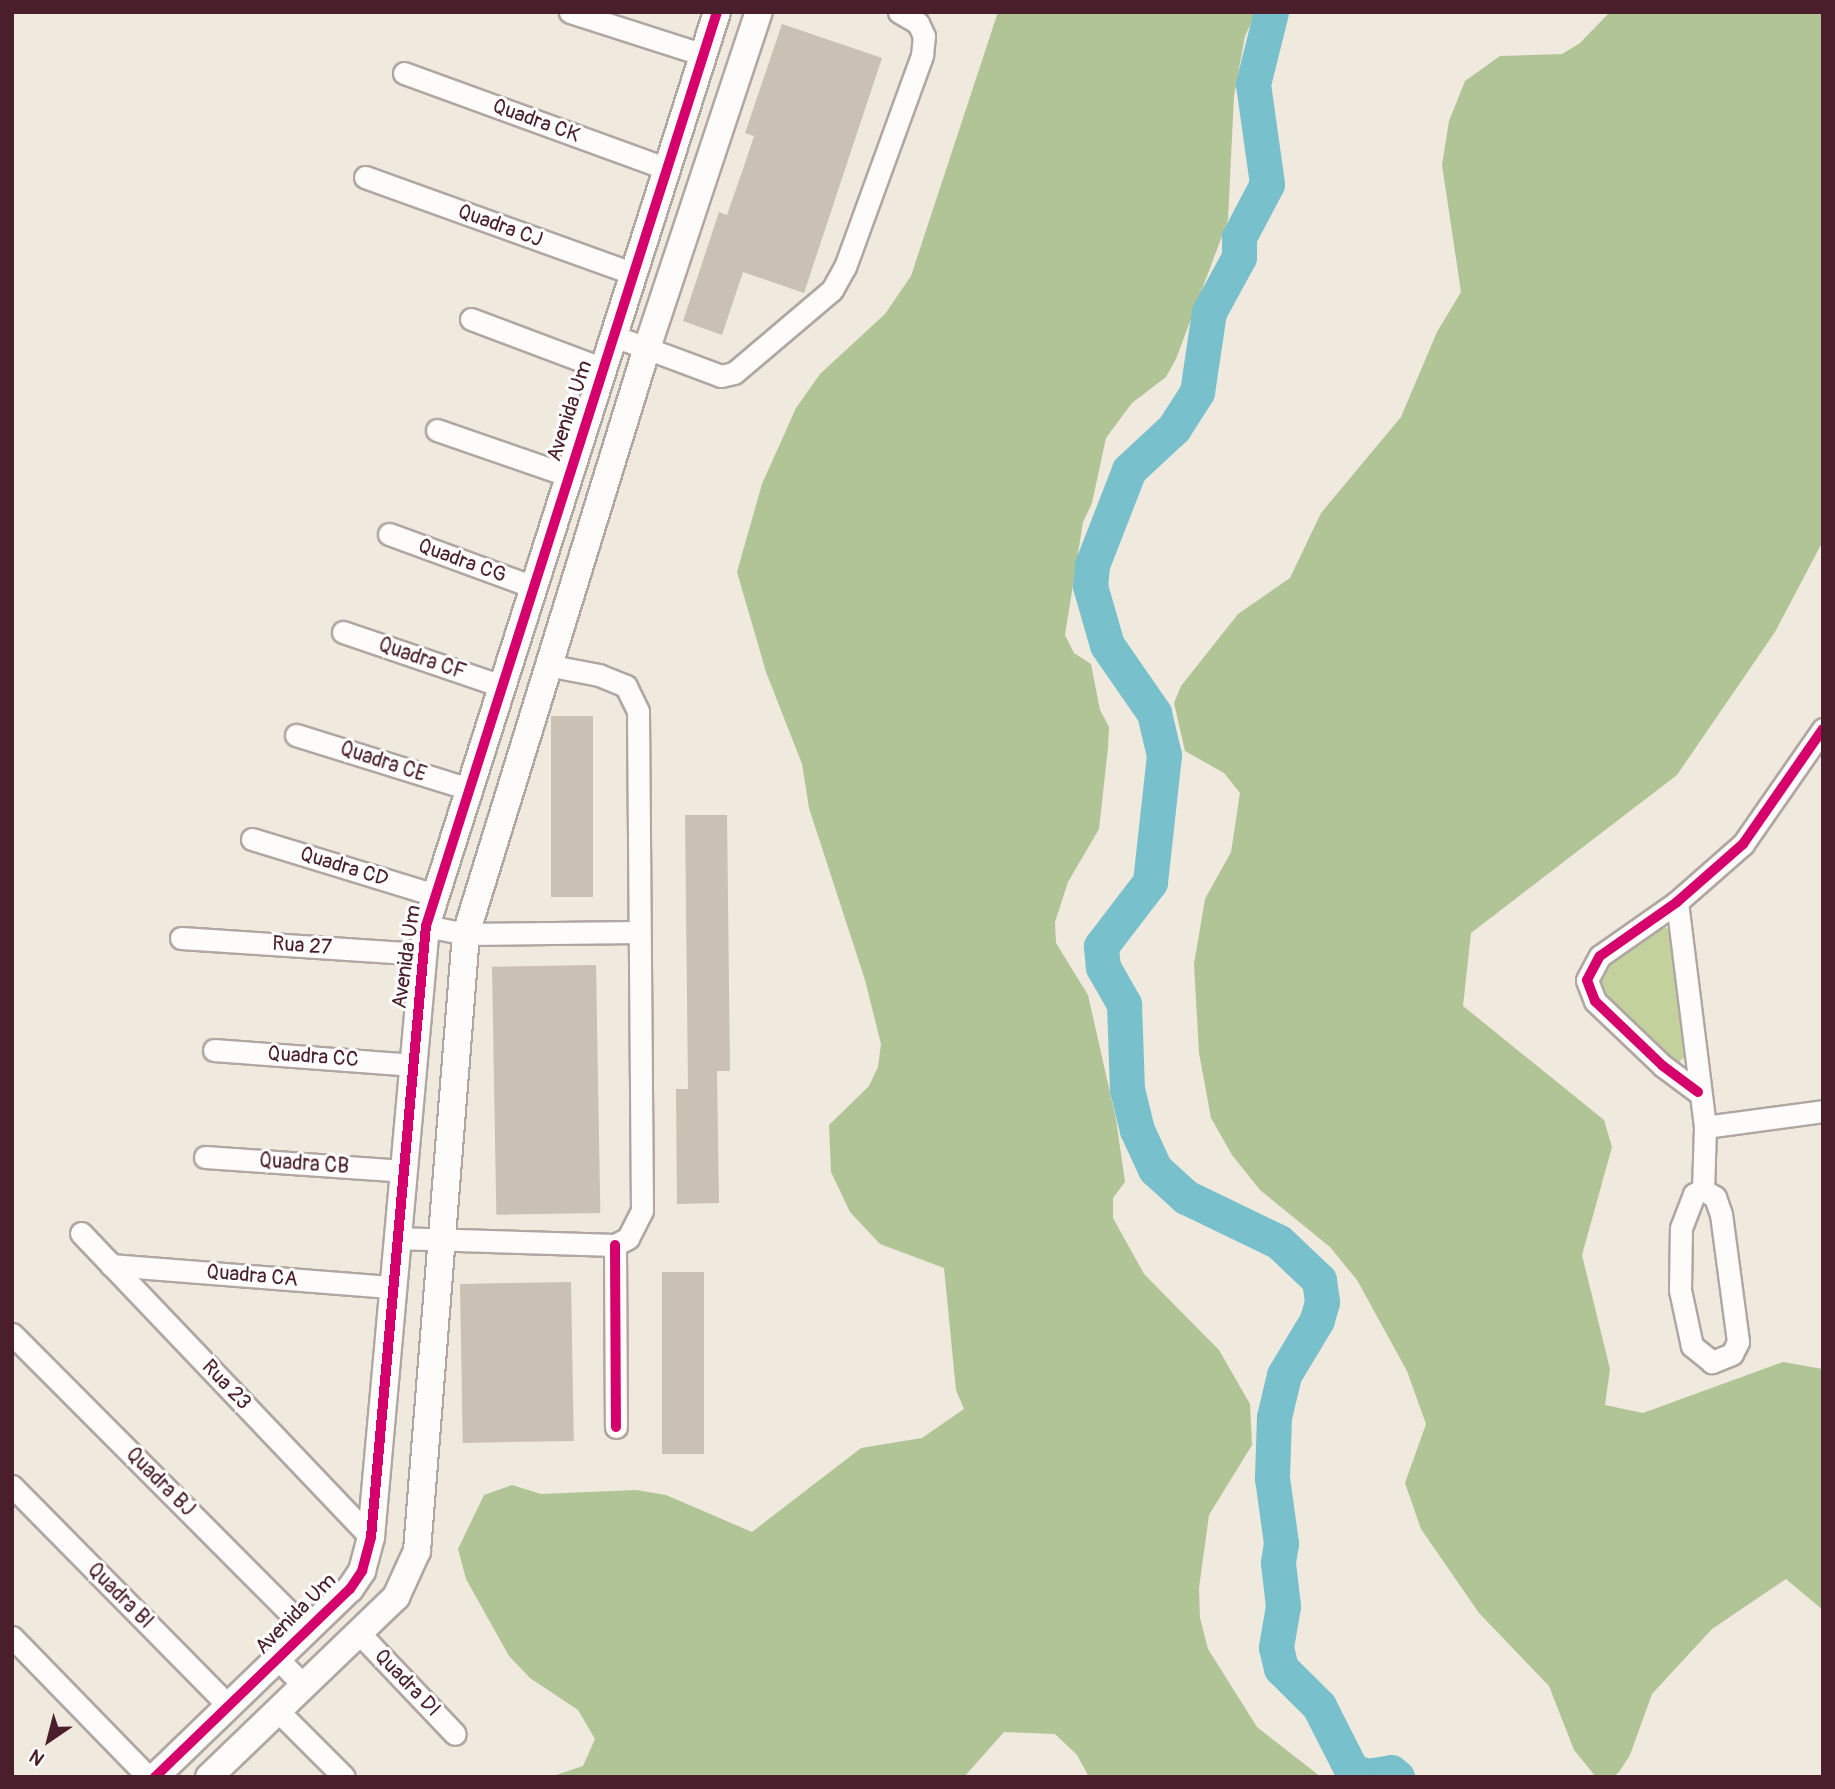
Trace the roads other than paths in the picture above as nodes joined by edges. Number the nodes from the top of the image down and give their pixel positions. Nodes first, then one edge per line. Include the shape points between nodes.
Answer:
1 (570, 12) edge
2 (717, 12) edge
3 (759, 12) edge
4 (899, 12) edge
5 (704, 55) junction
6 (404, 73) dead end
7 (668, 169) junction
8 (365, 177) dead end
9 (634, 274) junction
10 (471, 318) dead end
11 (614, 336) junction
12 (647, 348) junction
13 (604, 369) junction
14 (437, 430) dead end
15 (570, 476) junction
16 (389, 534) dead end
17 (534, 587) junction
18 (342, 632) dead end
19 (552, 666) junction
20 (502, 686) junction
21 (1820, 734) edge
22 (296, 735) dead end
23 (1823, 761) edge
24 (469, 789) junction
25 (252, 839) dead end
26 (435, 895) junction
27 (1677, 902) junction
28 (426, 926) junction
29 (639, 932) junction
30 (466, 934) junction
31 (181, 939) dead end
32 (423, 954) junction
33 (214, 1050) dead end
34 (413, 1065) junction
35 (1698, 1091) junction
36 (1823, 1111) edge
37 (1705, 1127) junction
38 (205, 1157) dead end
39 (404, 1171) junction
40 (1703, 1190) junction
41 (81, 1233) dead end
42 (396, 1238) junction
43 (440, 1240) junction
44 (615, 1245) junction
45 (111, 1265) junction
46 (392, 1287) junction
47 (12, 1334) edge
48 (616, 1427) dead end
49 (12, 1486) edge
50 (371, 1537) junction
51 (307, 1630) junction
52 (359, 1633) junction
53 (12, 1637) edge
54 (278, 1659) junction
55 (304, 1686) junction
56 (229, 1706) junction
57 (278, 1711) junction
58 (456, 1734) dead end
59 (148, 1777) edge
60 (155, 1777) edge
61 (209, 1777) edge
62 (344, 1777) edge

1 - 5 street
2 - 5 street, Avenida Um
3 - 12 street
4 - 12 street via 918,23 924,36 922,55 845,267 832,290 734,373 707,372
5 - 7 street, Avenida Um
6 - 7 street, Quadra CK
7 - 9 street, Avenida Um
8 - 9 street, Quadra CJ
9 - 11 street, Avenida Um
10 - 13 street
11 - 12 street
11 - 13 street, Avenida Um
12 - 19 street
13 - 15 street, Avenida Um
14 - 15 street
15 - 17 street, Avenida Um
16 - 17 street, Quadra CG
17 - 20 street, Avenida Um
18 - 20 street, Quadra CF
19 - 29 street via 599,675 626,686 638,711
19 - 30 street
20 - 24 street, Avenida Um
21 - 23 street
21 - 27 street via 1743,844
22 - 24 street, Quadra CE
24 - 26 street, Avenida Um
25 - 26 street, Quadra CD
26 - 28 street, Avenida Um
27 - 35 street via 1697,1049
27 - 35 street via 1600,956 1587,980 1595,1001 1662,1066
28 - 30 street
28 - 32 street, Avenida Um
29 - 30 street
29 - 44 street via 642,1212 628,1238
30 - 43 street
31 - 32 street, Rua 27
32 - 34 street, Avenida Um
33 - 34 street, Quadra CC
34 - 39 street, Avenida Um
35 - 37 street
36 - 37 street
37 - 40 street
38 - 39 street, Quadra CB
39 - 42 street, Avenida Um
40 - 40 street via 1694,1194 1681,1228 1679,1290 1692,1346 1712,1362 1732,1354 1738,1342 1721,1214 1715,1197
41 - 45 street, Rua 23
42 - 43 street
42 - 46 street, Avenida Um
43 - 44 street
43 - 52 street via 417,1551 396,1597
44 - 48 street
45 - 46 street, Quadra CA
45 - 50 street, Rua 23
46 - 50 street, Avenida Um
47 - 51 street, Quadra BJ
49 - 56 street, Quadra BI
50 - 51 street, Avenida Um via 362,1571 350,1589
51 - 54 street, Avenida Um
52 - 55 street
52 - 58 street, Quadra DI
53 - 59 street
54 - 55 street, Avenida Um
54 - 56 street, Avenida Um
55 - 57 street
56 - 60 street, Avenida Um
57 - 61 street
57 - 62 street

